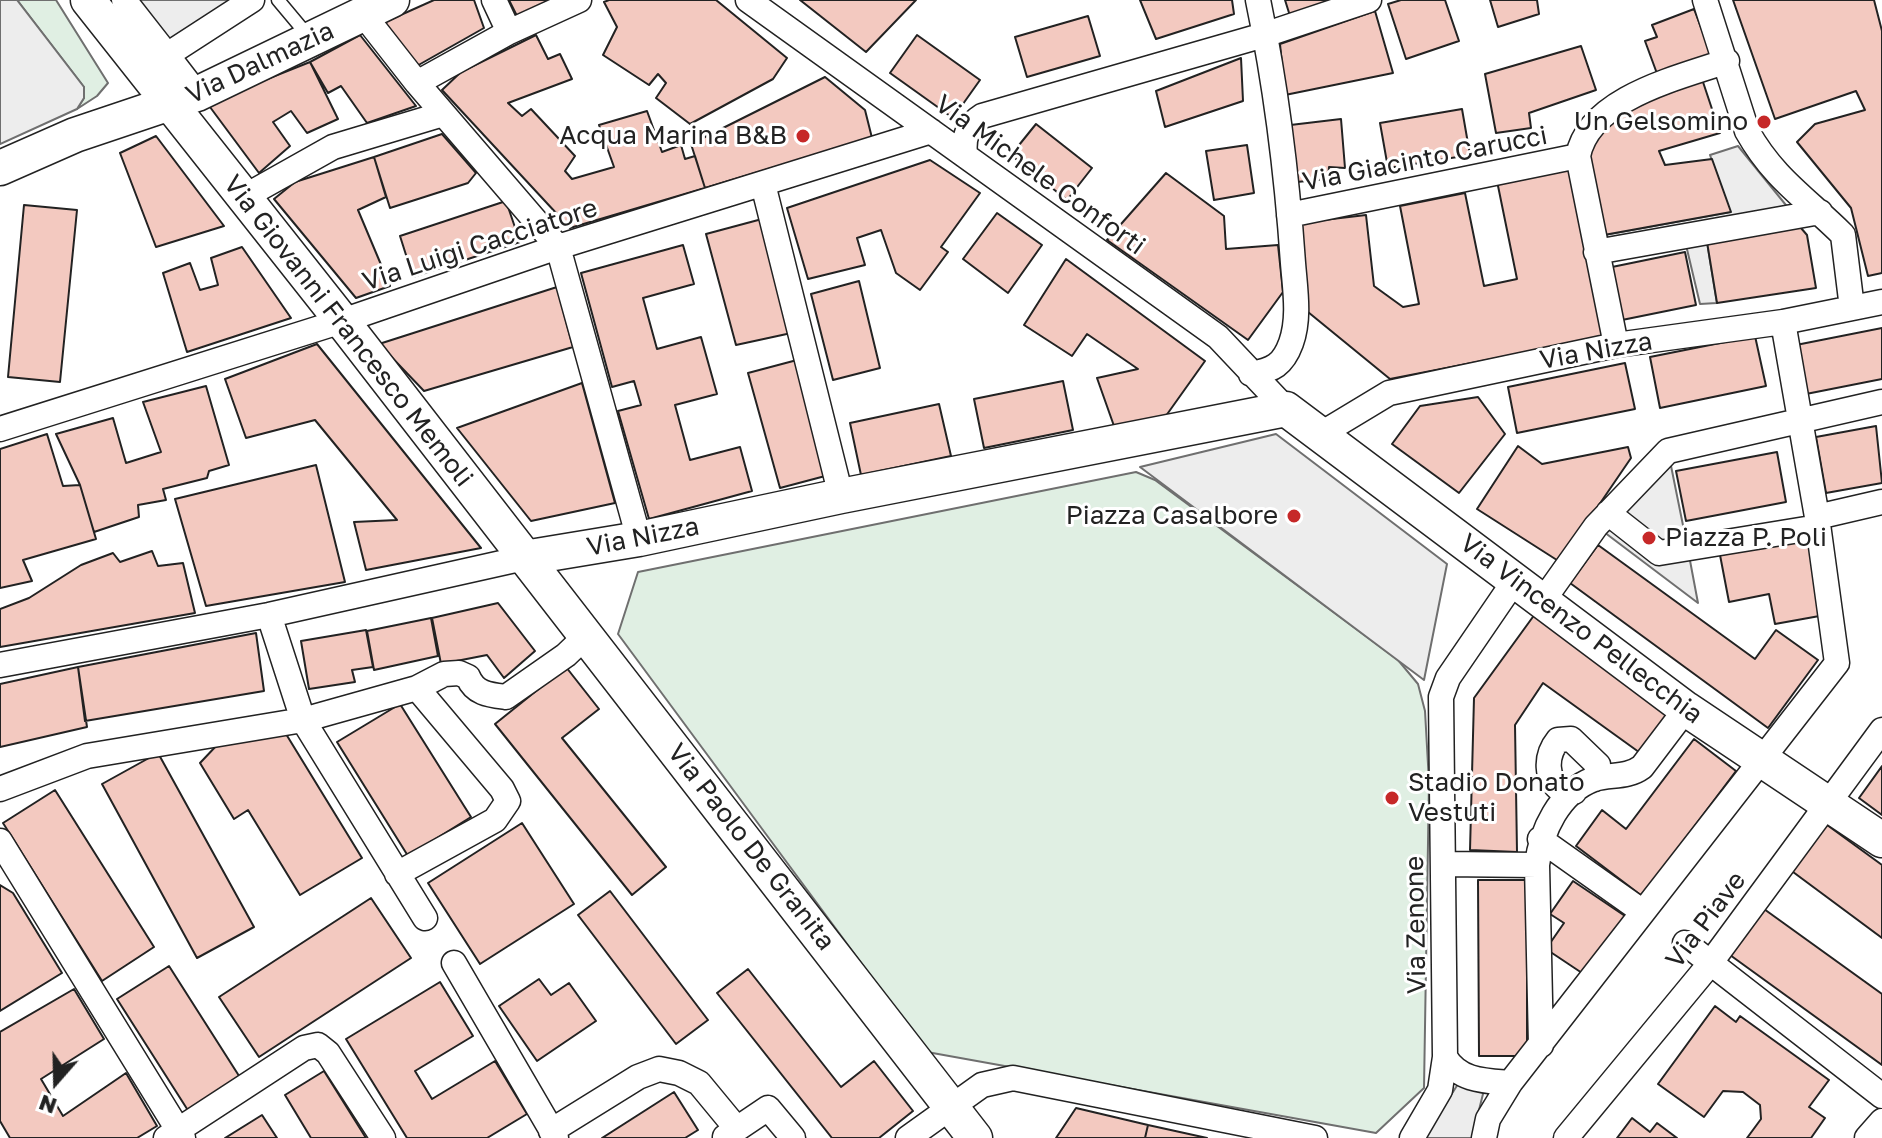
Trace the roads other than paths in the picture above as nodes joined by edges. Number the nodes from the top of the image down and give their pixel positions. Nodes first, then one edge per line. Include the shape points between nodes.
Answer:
1 (88, 0) edge
2 (124, 0) edge
3 (252, 0) edge
4 (278, 0) edge
5 (494, 0) edge
6 (579, 0) edge
7 (748, 0) edge
8 (1258, 0) edge
9 (1369, 0) edge
10 (1705, 0) edge
11 (378, 7) edge
12 (509, 32) junction
13 (1264, 35) junction
14 (311, 39) junction
15 (167, 55) junction
16 (1727, 61) junction
17 (417, 83) junction
18 (184, 99) junction
19 (443, 114) junction
20 (931, 131) junction
21 (965, 154) junction
22 (1578, 156) junction
23 (0, 168) edge
24 (763, 184) junction
25 (244, 197) junction
26 (1820, 212) junction
27 (1289, 215) junction
28 (1595, 244) junction
29 (558, 247) junction
30 (1882, 302) edge
31 (1852, 308) junction
32 (342, 321) junction
33 (1783, 322) junction
34 (1616, 345) junction
35 (1251, 374) junction
36 (1882, 402) edge
37 (1286, 409) junction
38 (1799, 420) junction
39 (0, 429) edge
40 (1321, 434) junction
41 (841, 496) junction
42 (1882, 502) edge
43 (1608, 513) junction
44 (1818, 522) junction
45 (639, 539) junction
46 (524, 558) junction
47 (1515, 580) junction
48 (1542, 602) junction
49 (269, 615) junction
50 (587, 635) junction
51 (0, 665) edge
52 (417, 688) junction
53 (1686, 709) junction
54 (303, 720) junction
55 (1882, 730) edge
56 (1760, 760) junction
57 (1595, 779) junction
58 (0, 789) edge
59 (1574, 792) junction
60 (1830, 802) junction
61 (1540, 839) junction
62 (1882, 840) edge
63 (0, 841) edge
64 (1444, 864) junction
65 (1537, 865) junction
66 (397, 874) junction
67 (1643, 912) junction
68 (425, 918) dead end
69 (1685, 943) dead end
70 (454, 963) dead end
71 (1709, 965) junction
72 (1541, 1045) junction
73 (1445, 1057) junction
74 (1510, 1083) junction
75 (1882, 1096) edge
76 (951, 1106) junction
77 (730, 1133) edge
78 (554, 1134) edge
79 (175, 1135) edge
80 (383, 1138) edge
81 (793, 1138) edge
82 (908, 1138) edge
83 (975, 1138) edge
84 (1315, 1138) edge
85 (1412, 1138) edge
86 (1484, 1138) edge
87 (1566, 1138) edge

1 - 18 main road, Via Giovanni Francesco Memoli
2 - 15 street
3 - 15 street
4 - 14 lane
5 - 12 street
6 - 12 street
7 - 20 street, Via Michele Conforti
8 - 13 street
9 - 13 street
10 - 16 street
11 - 14 main road, Via Dalmazia
11 - 17 street
12 - 17 street
13 - 21 street via 982,116 967,132
13 - 27 street
14 - 18 main road, Via Dalmazia
15 - 18 street
16 - 22 street, Via Giacinto Carucci via 1623,100 1582,138
16 - 26 street via 1758,151 1770,170
17 - 19 street
18 - 23 main road, Via Dalmazia via 75,135
18 - 25 main road, Via Giovanni Francesco Memoli
19 - 25 street via 333,147
19 - 29 street
20 - 21 street, Via Michele Conforti
20 - 24 street, Via Luigi Cacciatore
21 - 35 street, Via Michele Conforti via 1218,337
22 - 27 street, Via Giacinto Carucci
22 - 28 street
24 - 29 street, Via Luigi Cacciatore
24 - 41 street
25 - 32 main road, Via Giovanni Francesco Memoli
26 - 28 street
26 - 31 street via 1843,235
27 - 35 street via 1297,315 1292,341 1274,370
28 - 34 street
29 - 32 street, Via Luigi Cacciatore
29 - 45 street
30 - 31 street, Via Nizza
31 - 33 street, Via Nizza
32 - 39 street, Via Luigi Cacciatore
32 - 46 main road, Via Giovanni Francesco Memoli
33 - 34 street, Via Nizza
33 - 38 street
34 - 40 street, Via Nizza via 1389,393
35 - 37 street, Via Michele Conforti
36 - 38 street
37 - 40 main road, Via Vincenzo Pellecchia
37 - 41 main road, Via Nizza
38 - 43 street via 1668,451
38 - 44 street
40 - 47 main road, Via Vincenzo Pellecchia
41 - 45 main road, Via Nizza
42 - 44 street
43 - 44 street via 1659,553
43 - 48 street
44 - 56 street via 1837,663
45 - 46 main road, Via Nizza
46 - 49 street, Via Nizza
46 - 50 main road, Via Paolo De Granita
47 - 48 main road, Via Vincenzo Pellecchia
47 - 64 street, Via Zenone via 1448,678 1441,697
48 - 53 main road, Via Vincenzo Pellecchia
49 - 51 street, Via Nizza
49 - 54 street
50 - 52 street via 506,697 472,687 459,673 444,674
50 - 76 main road, Via Paolo De Granita
52 - 54 street
52 - 66 street via 508,801 495,820
53 - 56 main road, Via Vincenzo Pellecchia
53 - 57 street via 1642,767
54 - 58 street via 87,756
54 - 66 street
55 - 60 street, Via Piave
56 - 60 main road, Via Vincenzo Pellecchia
56 - 67 street
57 - 59 street
57 - 59 street via 1598,765 1583,746 1571,739 1558,740 1548,759 1551,780 1562,791
59 - 61 street
60 - 62 main road, Via Vincenzo Pellecchia
60 - 71 street, Via Piave
61 - 65 street
61 - 67 street
63 - 79 street
64 - 65 street
64 - 73 street, Via Zenone
65 - 72 street
66 - 68 street
67 - 72 street
69 - 71 street
70 - 78 street
71 - 75 street
71 - 87 street, Via Piave
72 - 74 street
73 - 74 street via 1462,1075
73 - 85 street, Via Zenone via 1440,1090
74 - 86 street via 1488,1119
76 - 82 street
76 - 83 main road, Via Paolo De Granita
76 - 84 street via 982,1085 1013,1078
77 - 78 street via 699,1083 659,1069 638,1077
77 - 81 street via 768,1108
79 - 80 street via 304,1048 318,1045

